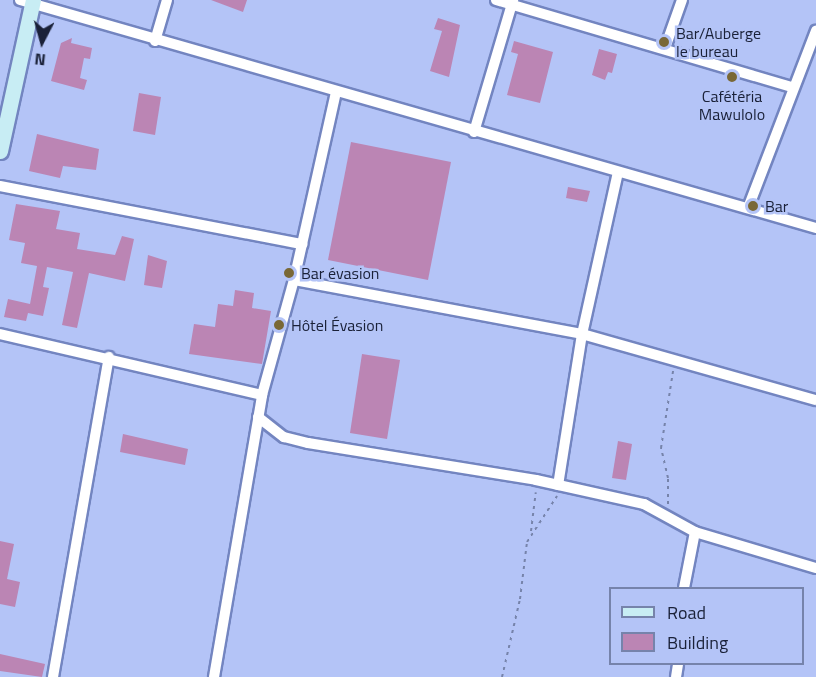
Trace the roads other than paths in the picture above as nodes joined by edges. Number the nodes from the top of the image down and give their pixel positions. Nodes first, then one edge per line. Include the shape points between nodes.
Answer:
1 (167, 0) edge
2 (496, 0) edge
3 (682, 0) edge
4 (29, 1) edge
5 (512, 2) edge
6 (816, 32) edge
7 (155, 41) junction
8 (665, 48) junction
9 (812, 50) edge
10 (792, 87) junction
11 (336, 92) junction
12 (474, 132) junction
13 (0, 151) edge
14 (618, 172) junction
15 (0, 186) edge
16 (748, 208) junction
17 (816, 228) edge
18 (302, 244) junction
19 (294, 280) junction
20 (0, 334) edge
21 (582, 334) junction
22 (109, 357) junction
23 (262, 395) junction
24 (816, 400) edge
25 (258, 417) junction
26 (558, 485) junction
27 (694, 532) junction
28 (816, 568) edge
29 (684, 587) edge
30 (53, 677) edge
31 (214, 677) edge

1 - 7 street
2 - 5 street
3 - 8 street
4 - 7 street
4 - 13 street
5 - 8 street
5 - 12 street
6 - 9 street
7 - 11 street
8 - 10 street
9 - 10 street
10 - 16 street
11 - 12 street
11 - 18 street
12 - 14 street
14 - 16 street
14 - 21 street
15 - 18 street
16 - 17 street
18 - 19 street
19 - 21 street
19 - 23 street
20 - 22 street
21 - 24 street
21 - 26 street
22 - 23 street
22 - 30 street
23 - 25 street
25 - 26 street via 284,437 308,443
25 - 31 street
26 - 27 street via 644,504
27 - 28 street
27 - 29 street

